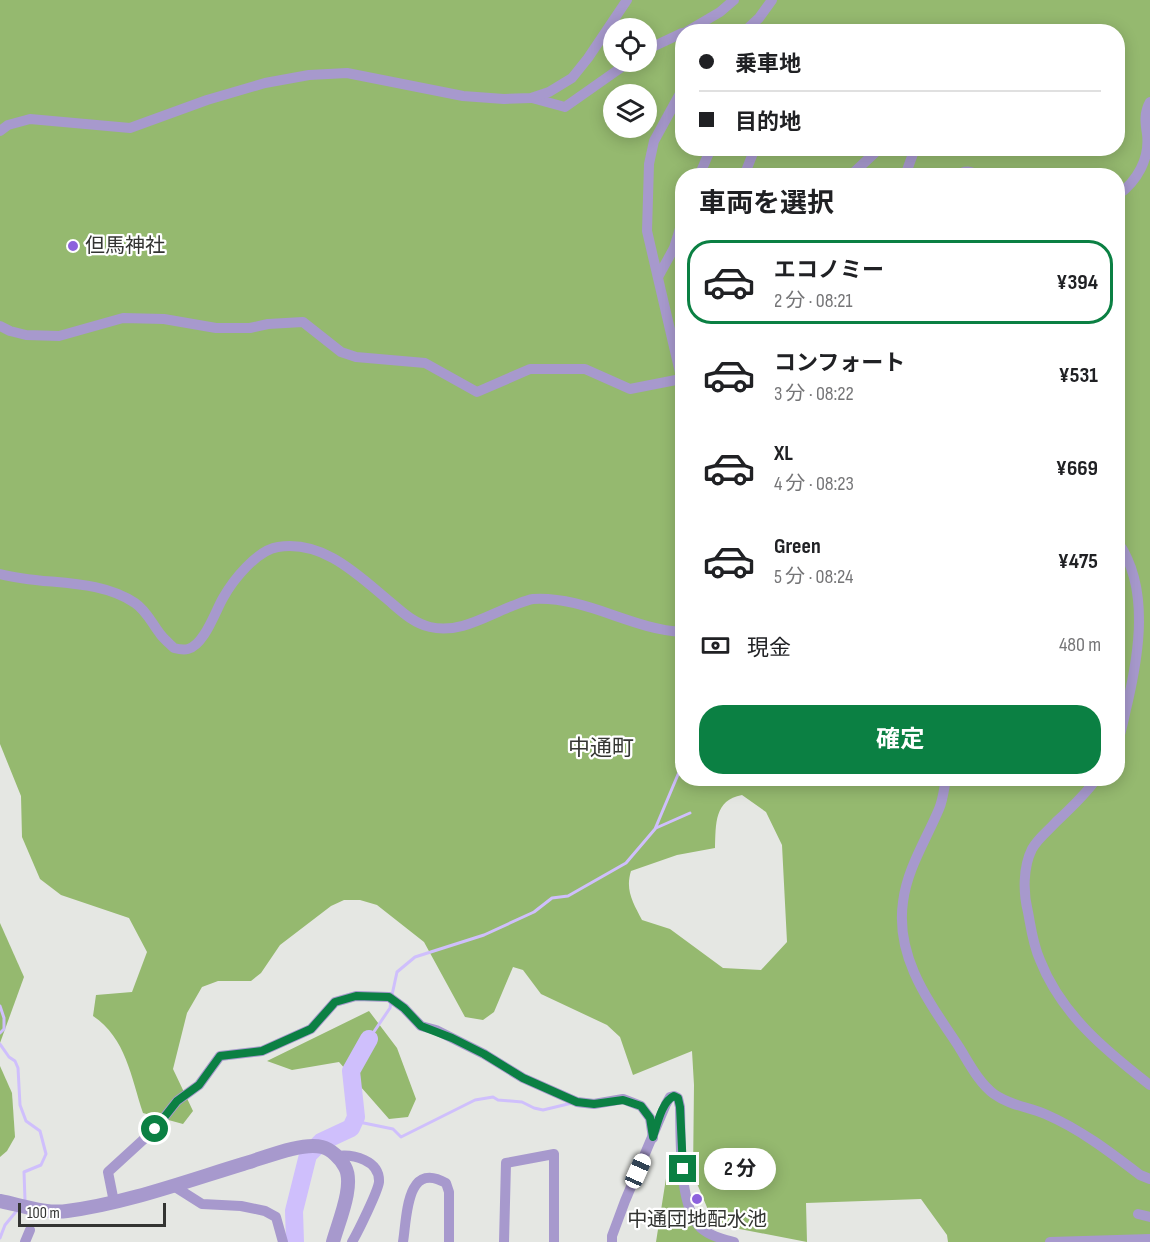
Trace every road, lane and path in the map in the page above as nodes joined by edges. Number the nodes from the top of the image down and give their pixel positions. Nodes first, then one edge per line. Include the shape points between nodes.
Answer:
1 (627, 0) edge
2 (734, 0) edge
3 (772, 0) edge
4 (698, 24) edge
5 (753, 24) edge
6 (675, 36) edge
7 (657, 45) edge
8 (614, 72) edge
9 (531, 98) junction
10 (1150, 102) edge
11 (675, 103) edge
12 (0, 130) edge
13 (871, 156) edge
14 (859, 168) edge
15 (1125, 188) edge
16 (675, 245) edge
17 (658, 277) junction
18 (0, 326) edge
19 (675, 350) edge
20 (675, 381) edge
21 (1125, 557) edge
22 (0, 574) edge
23 (675, 632) edge
24 (1125, 713) edge
25 (944, 786) edge
26 (1090, 786) edge
27 (1150, 1085) edge
28 (653, 1137) junction
29 (337, 1156) junction
30 (1150, 1179) edge
31 (172, 1185) junction
32 (0, 1201) edge
33 (114, 1202) junction
34 (1138, 1214) dead end
35 (1150, 1217) edge
36 (30, 1230) dead end
37 (1150, 1239) edge
38 (25, 1242) edge
39 (283, 1242) edge
40 (333, 1242) edge
41 (352, 1242) edge
42 (403, 1242) edge
43 (449, 1242) edge
44 (504, 1242) edge
45 (554, 1242) edge
46 (612, 1242) edge
47 (734, 1242) edge
48 (1050, 1242) edge

1 - 9 street via 572,78
2 - 4 street
3 - 5 street
6 - 7 street
8 - 9 street via 565,107
9 - 12 street via 463,96 347,72 265,83 130,128 30,119
10 - 15 street via 1145,112 1146,154 1137,177
11 - 17 street via 654,141 649,164 646,231
13 - 14 street
16 - 17 street
17 - 19 street
18 - 20 street via 26,335 60,336 123,318 164,319 216,328 303,322 341,352 356,357 425,363 477,392 530,369 585,369 630,388
21 - 24 street via 1138,606 1138,653
22 - 23 street via 112,591 136,603 174,648 187,650 197,643 224,596 250,563 277,547 301,546 330,556 409,618 430,627 463,626 531,599 570,601 641,625
25 - 30 street via 940,808 916,857 903,900 901,924 905,947 924,992 993,1094 1082,1132
26 - 27 street via 1032,848 1025,866 1026,906 1039,958 1053,989 1097,1042
28 - 33 street via 650,1118 641,1106 623,1100 577,1102 421,1026 389,997 356,996 335,1002 311,1029 262,1051 220,1056 199,1085 177,1101 155,1129 108,1172
28 - 46 street
28 - 47 street via 670,1097 678,1098 686,1201 692,1219 716,1237
29 - 31 street via 317,1146
29 - 40 street via 346,1168 348,1191
29 - 41 street via 355,1155 371,1165 379,1182
31 - 33 street
31 - 39 street via 202,1204 265,1211 276,1217
32 - 33 street via 64,1212
34 - 35 street
36 - 38 street
37 - 48 street
42 - 43 street via 411,1193 416,1183 435,1177 446,1183 449,1192
44 - 45 street via 506,1163 554,1154

